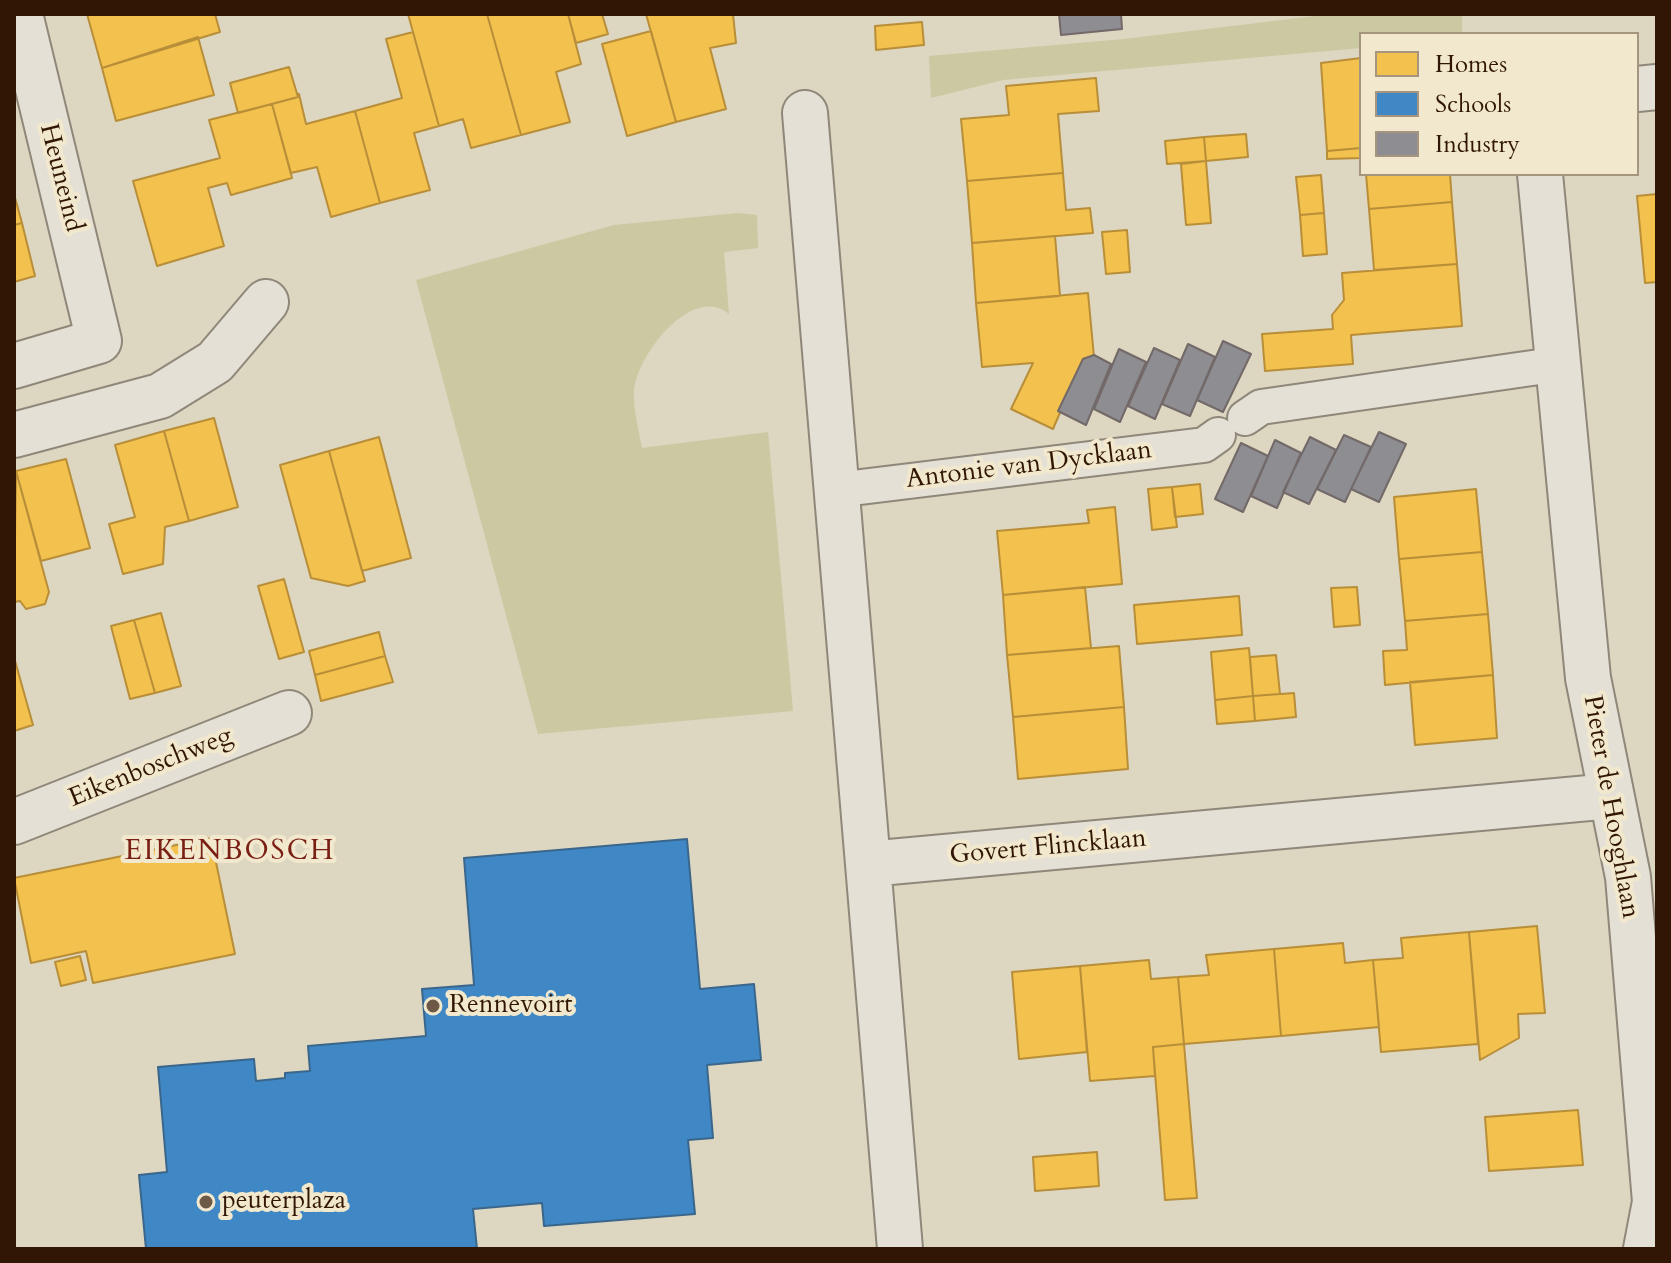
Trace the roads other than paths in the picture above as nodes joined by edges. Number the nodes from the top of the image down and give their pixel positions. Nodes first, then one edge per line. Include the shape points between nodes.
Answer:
1 (20, 14) edge
2 (805, 113) dead end
3 (1540, 176) edge
4 (266, 302) dead end
5 (1560, 364) junction
6 (14, 366) edge
7 (14, 435) edge
8 (836, 490) junction
9 (289, 713) dead end
10 (1611, 796) junction
11 (14, 822) edge
12 (868, 864) junction
13 (900, 1249) edge
14 (1646, 1249) edge

1 - 6 street, Heuneind via 99,341
2 - 8 street
3 - 5 street, Pieter de Hooghlaan
4 - 7 street via 215,362 160,396
5 - 8 lane, Antonie van Dycklaan via 1261,407 1204,445
5 - 10 street, Pieter de Hooghlaan via 1588,678
8 - 12 street
9 - 11 street, Eikenboschweg
10 - 12 street, Govert Flincklaan
10 - 14 street, Pieter de Hooghlaan via 1628,877 1655,1202
12 - 13 street

